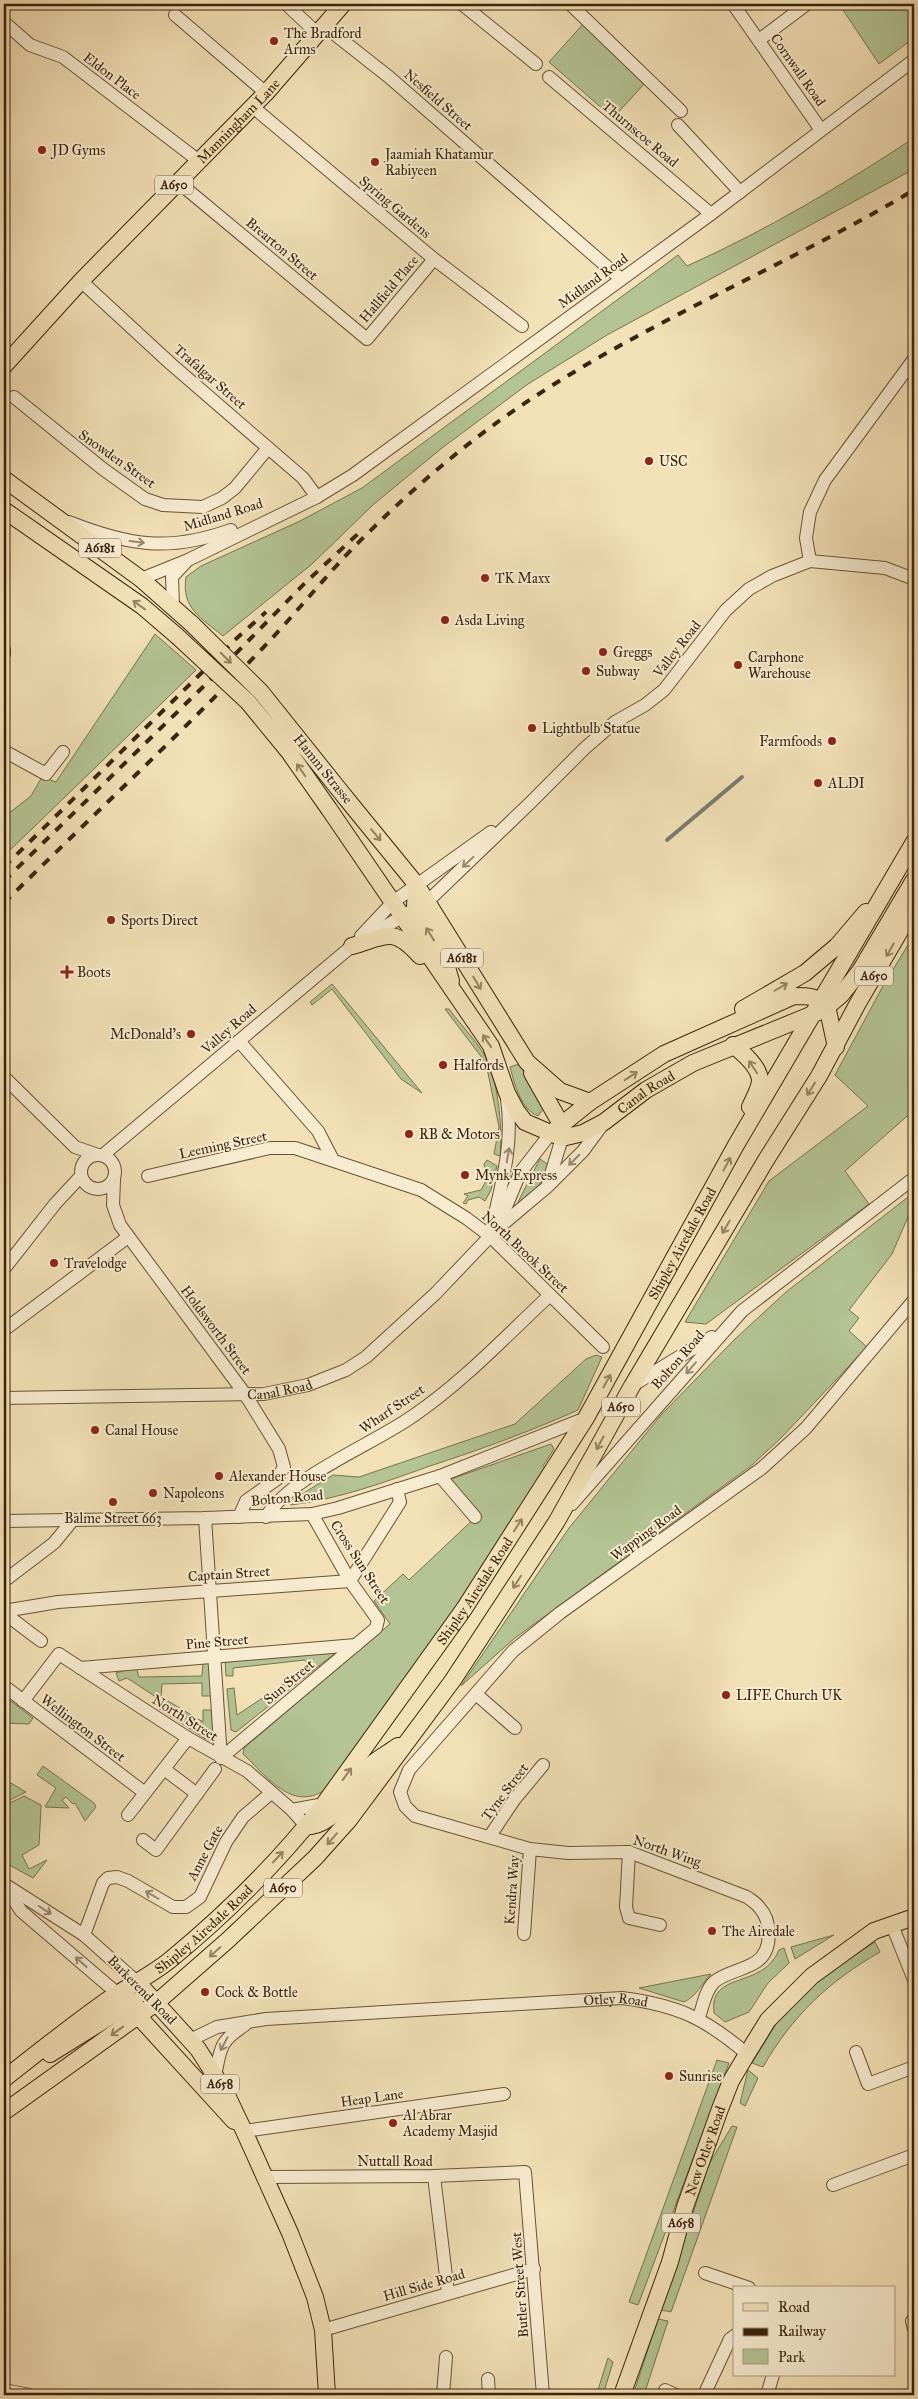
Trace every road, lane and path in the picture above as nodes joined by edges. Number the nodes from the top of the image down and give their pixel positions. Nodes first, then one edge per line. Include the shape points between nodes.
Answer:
1 (286, 4) edge
2 (343, 4) edge
3 (462, 4) edge
4 (570, 4) edge
5 (733, 4) edge
6 (807, 4) edge
7 (175, 15) dead end
8 (4, 22) edge
9 (320, 29) junction
10 (759, 40) junction
11 (914, 60) edge
12 (536, 64) dead end
13 (549, 77) dead end
14 (266, 93) junction
15 (253, 107) junction
16 (680, 111) dead end
17 (678, 126) dead end
18 (821, 130) junction
19 (199, 161) junction
20 (178, 182) junction
21 (740, 192) junction
22 (711, 214) junction
23 (434, 259) junction
24 (621, 280) junction
25 (81, 281) junction
26 (522, 326) dead end
27 (367, 339) joint
28 (914, 359) edge
29 (4, 366) edge
30 (14, 396) dead end
31 (268, 448) junction
32 (4, 479) edge
33 (317, 497) junction
34 (4, 510) edge
35 (281, 513) junction
36 (58, 517) junction
37 (188, 560) junction
38 (810, 561) junction
39 (98, 576) junction
40 (141, 579) junction
41 (914, 579) edge
42 (173, 606) junction
43 (4, 751) edge
44 (63, 752) dead end
45 (529, 804) junction
46 (914, 842) edge
47 (914, 880) edge
48 (892, 883) junction
49 (416, 884) junction
50 (409, 907) junction
51 (914, 907) edge
52 (352, 946) junction
53 (454, 995) junction
54 (821, 1007) junction
55 (696, 1040) junction
56 (239, 1041) junction
57 (733, 1045) junction
58 (836, 1047) junction
59 (527, 1062) junction
60 (4, 1077) edge
61 (507, 1093) junction
62 (590, 1102) junction
63 (604, 1122) junction
64 (558, 1133) junction
65 (128, 1136) junction
66 (736, 1145) junction
67 (75, 1147) junction
68 (100, 1155) junction
69 (333, 1160) junction
70 (114, 1166) junction
71 (81, 1172) junction
72 (148, 1176) dead end
73 (914, 1178) edge
74 (114, 1180) junction
75 (547, 1187) junction
76 (93, 1188) junction
77 (64, 1197) junction
78 (113, 1205) junction
79 (493, 1232) junction
80 (128, 1237) junction
81 (4, 1269) edge
82 (550, 1295) junction
83 (914, 1300) edge
84 (4, 1330) edge
85 (723, 1331) junction
86 (603, 1347) dead end
87 (632, 1386) junction
88 (245, 1394) junction
89 (4, 1398) edge
90 (586, 1418) junction
91 (440, 1476) junction
92 (397, 1489) junction
93 (312, 1514) junction
94 (266, 1516) junction
95 (239, 1517) junction
96 (475, 1517) dead end
97 (205, 1518) junction
98 (5, 1519) edge
99 (72, 1521) junction
100 (557, 1521) junction
101 (4, 1581) edge
102 (350, 1581) junction
103 (209, 1590) junction
104 (4, 1612) edge
105 (376, 1628) joint
106 (41, 1641) dead end
107 (356, 1645) junction
108 (214, 1657) junction
109 (80, 1668) junction
110 (4, 1686) edge
111 (476, 1694) junction
112 (24, 1701) junction
113 (515, 1728) dead end
114 (188, 1738) junction
115 (410, 1738) junction
116 (218, 1764) junction
117 (543, 1765) dead end
118 (164, 1769) junction
119 (400, 1792) joint
120 (145, 1793) junction
121 (271, 1793) junction
122 (197, 1794) junction
123 (324, 1804) junction
124 (292, 1810) junction
125 (128, 1815) dead end
126 (307, 1827) junction
127 (490, 1836) junction
128 (144, 1840) dead end
129 (530, 1849) junction
130 (629, 1852) junction
131 (4, 1884) edge
132 (914, 1917) edge
133 (660, 1925) dead end
134 (892, 1925) junction
135 (524, 1934) dead end
136 (84, 1935) junction
137 (914, 1980) edge
138 (138, 1983) junction
139 (156, 2003) junction
140 (127, 2005) junction
141 (699, 2018) junction
142 (249, 2022) junction
143 (190, 2040) junction
144 (856, 2052) dead end
145 (747, 2054) junction
146 (914, 2067) edge
147 (215, 2076) junction
148 (4, 2079) edge
149 (4, 2083) edge
150 (504, 2094) dead end
151 (4, 2112) edge
152 (244, 2131) junction
153 (914, 2155) edge
154 (525, 2172) joint
155 (434, 2176) junction
156 (265, 2177) junction
157 (833, 2184) dead end
158 (534, 2270) junction
159 (705, 2273) dead end
160 (743, 2286) edge
161 (448, 2293) junction
162 (323, 2330) junction
163 (733, 2337) edge
164 (446, 2357) dead end
165 (773, 2376) edge
166 (488, 2379) dead end
167 (4, 2390) edge
168 (30, 2395) edge
169 (327, 2395) edge
170 (443, 2395) edge
171 (489, 2395) edge
172 (543, 2395) edge
173 (622, 2395) edge
174 (704, 2395) edge
175 (766, 2395) edge

1 - 9 street, Nesfield Street
2 - 9 main road, Manningham Lane / A650
3 - 12 street
4 - 16 street
5 - 10 street, Cornwall Road
6 - 10 street
7 - 14 street
8 - 19 street, Eldon Place via 30,45 63,57
9 - 14 main road, Manningham Lane / A650
9 - 24 street, Nesfield Street via 389,77
10 - 18 street, Cornwall Road
11 - 18 street, Midland Road
13 - 22 street, Thurnscoe Road
14 - 15 main road, Manningham Lane / A650
15 - 19 main road, Manningham Lane / A650
15 - 23 street, Spring Gardens
17 - 21 street
18 - 21 street, Midland Road
19 - 20 main road, Manningham Lane / A650
20 - 25 main road, Manningham Lane / A650
20 - 27 street, Brearton Street
21 - 22 street, Midland Road
22 - 24 street, Midland Road
23 - 26 street, Spring Gardens
23 - 27 street, Hallfield Place
24 - 33 street, Midland Road via 406,438
25 - 29 main road, Manningham Lane / A650
25 - 31 street, Trafalgar Street
28 - 38 street via 826,480 810,512 806,538
30 - 31 street, Snowden Street via 23,413 145,499 163,505 203,506 222,498
31 - 33 street, Trafalgar Street via 303,478
32 - 36 main road, Hamm Strasse / A6181
33 - 35 street, Midland Road
34 - 39 main road, Hamm Strasse / A6181
36 -> 35 street, Midland Road via 134,542 174,545 196,542
35 - 37 street, Midland Road
36 - 40 main road, Hamm Strasse / A6181
37 - 40 street, Midland Road
37 - 42 street, Midland Road via 172,577
38 - 41 street, Valley Road via 885,568
38 - 45 street, Valley Road via 749,589 726,610 664,690 609,727
39 - 40 main road
50 -> 39 main road, Hamm Strasse / A6181, bridge via 248,702 142,606
40 - 42 main road, Hamm Strasse / A6181
42 -> 49 main road, Hamm Strasse / A6181, bridge via 261,692
43 - 44 street via 46,774
45 - 49 street, Valley Road
45 -> 50 street, Valley Road
46 - 48 main road, Canal Road / A650
47 - 54 main road, A650 via 860,971 841,995
48 - 54 main road, Canal Road / A650
55 -> 48 main road, Canal Road via 714,1024 812,967 837,946
49 - 50 main road, Hamm Strasse / A6181
49 - 50 street, Valley Road
50 - 52 street, Valley Road
53 -> 50 main road, Hamm Strasse / A6181
50 -> 59 main road, Hamm Strasse / A6181
51 -> 58 main road, A650
52 - 53 main road via 388,936 401,938
52 - 56 street, Valley Road
61 -> 53 main road, Hamm Strasse / A6181 via 491,1046
54 - 55 main road, Canal Road via 809,996 794,996
54 - 57 main road, Canal Road
54 - 58 main road via 831,1014
54 - 66 main road, Shipley Airedale Road / A650
62 -> 55 main road, Canal Road via 664,1054
56 - 65 street, Valley Road
56 - 69 street via 318,1131
57 - 63 main road, Canal Road via 646,1090
66 -> 57 main road via 760,1081 756,1069
58 -> 87 main road, Shipley Airedale Road / A650
59 - 62 main road, Hamm Strasse / A6181 via 560,1091
59 - 64 main road, A6181
60 - 67 street
61 - 64 main road, Hamm Strasse / A6181 via 525,1122
79 -> 61 street via 510,1147
62 - 64 main road, Canal Road
63 - 64 main road via 583,1133
63 -> 75 street, Canal Road via 583,1151
64 - 75 street
64 - 79 street, Canal Road via 520,1173
65 - 68 street, Valley Road
65 - 70 street
90 -> 66 main road, Shipley Airedale Road / A650
67 - 68 street
67 - 71 street
68 - 70 street
68 - 71 street via 87,1159
69 - 72 street, Leeming Street via 295,1148 270,1148
69 - 79 street, North Brook Street via 421,1190
70 - 74 street
71 - 76 street
71 - 77 street
73 - 85 street, Bolton Road via 742,1311
74 - 76 street via 106,1188
74 - 78 street, Holdsworth Street
75 - 79 street, Canal Road
76 - 77 street
76 - 78 street, Holdsworth Street
77 - 81 street
78 - 80 street, Holdsworth Street
79 - 82 street, North Brook Street
79 - 88 street, Canal Road via 435,1294 346,1370 308,1385 270,1393
80 - 84 street
80 - 88 street, Holdsworth Street
82 - 86 street, North Brook Street
82 - 94 street, Wharf Street via 477,1364 414,1416 301,1482 274,1503
83 - 111 street, Wapping Road via 806,1428 762,1468 513,1651
85 - 87 street, Bolton Road
85 -> 100 street, Bolton Road
87 - 90 main road
87 -> 100 main road, Shipley Airedale Road / A650
88 - 89 street, Canal Road
88 - 95 street, Holdsworth Street via 279,1449 284,1467 277,1479 246,1501
90 - 91 street, Bolton Road
123 -> 90 main road, Shipley Airedale Road / A650 via 464,1609
91 - 92 street, Bolton Road
91 - 96 street
92 - 93 street, Bolton Road
92 - 102 street via 400,1502
93 - 94 street, Bolton Road
93 - 102 street, Cross Sun Street
94 - 95 street, Bolton Road
95 - 97 street, Bolton Road
97 - 99 street, Bolton Road
97 - 103 street
98 - 99 street, Bolton Road
99 - 101 street via 54,1543
100 -> 115 main road, Shipley Airedale Road / A650 via 453,1680
102 - 103 street, Captain Street
102 - 105 street, Cross Sun Street via 375,1613 378,1620
103 - 104 street, Captain Street via 58,1602
103 - 108 street
104 - 106 street
105 - 107 street, Sun Street
107 - 108 street, Pine Street
107 - 116 street, Sun Street
108 - 109 street, Pine Street
108 - 116 street
109 - 112 street, North Street via 59,1654
109 - 114 street, North Street
110 - 112 street, Wellington Street
111 - 113 street
111 - 119 street, Wapping Road via 409,1770
112 - 120 street, Wellington Street
114 - 116 street, North Street
114 - 118 street
115 - 126 main road via 372,1764 348,1797 322,1824
115 -> 139 main road, Shipley Airedale Road / A650 via 349,1820 315,1858
116 - 121 street, North Street via 247,1771
116 - 122 street, Sun Street
117 - 127 street, Tyne Street
118 - 120 street
118 - 122 street
119 - 127 street, North Wing via 405,1806 415,1816
120 - 125 street
121 - 124 street, North Street
121 -> 136 street, Anne Gate via 243,1818 226,1842 196,1900 186,1906 173,1907 128,1881 108,1878 103,1883
122 - 128 street, Sun Street via 156,1850
123 - 124 street
123 - 126 main road, Shipley Airedale Road / A650
124 - 126 street, North Street
138 -> 126 main road, Shipley Airedale Road / A650 via 234,1904
127 - 129 street, North Wing
129 - 130 street, North Wing via 568,1853
129 - 135 street, Kendra Way
130 - 133 street via 626,1907 629,1918
130 - 141 street, North Wing via 747,1897 760,1907 767,1923 769,1937 766,1950 757,1961 715,1981 708,1990
131 -> 136 street, Barkerend Road
140 -> 131 street, Barkerend Road via 21,1910
132 - 134 main road, A658
134 - 137 street
134 - 145 main road, A658 via 874,1931 812,1976 768,2020
136 - 138 street, Barkerend Road
138 - 139 main road, Barkerend Road / A658
138 - 140 main road, Shipley Airedale Road / A650
139 - 140 main road, Shipley Airedale Road / A650
139 - 143 main road, Barkerend Road / A658
140 - 148 main road, Shipley Airedale Road / A650
140 - 149 main road
140 -> 151 main road, Shipley Airedale Road / A650
140 - 152 main road, Barkerend Road / A658
141 - 142 street, Otley Road via 655,2002 600,1998
141 - 145 street, Otley Road via 723,2032
142 - 143 street, Otley Road via 217,2027
142 -> 147 street, Otley Road via 226,2037
143 - 147 main road, Barkerend Road / A658
144 - 146 street via 868,2084
145 - 173 main road, New Otley Road / A658 via 720,2109
147 - 152 main road, Barkerend Road / A658
150 - 152 street, Heap Lane
152 - 156 main road, Barkerend Road / A658
153 - 157 street
154 - 155 street, Nuttall Road
154 - 158 street, Butler Street West
155 - 156 street, Nuttall Road
155 - 161 street
156 - 162 main road, Barkerend Road / A658 via 304,2266
158 - 161 street, Hill Side Road
158 - 172 street, Butler Street West
159 - 160 street
161 - 162 street, Hill Side Road
162 - 169 main road, Barkerend Road / A658
163 - 174 street
164 - 170 street
165 - 175 street
166 - 171 street
167 - 168 street

